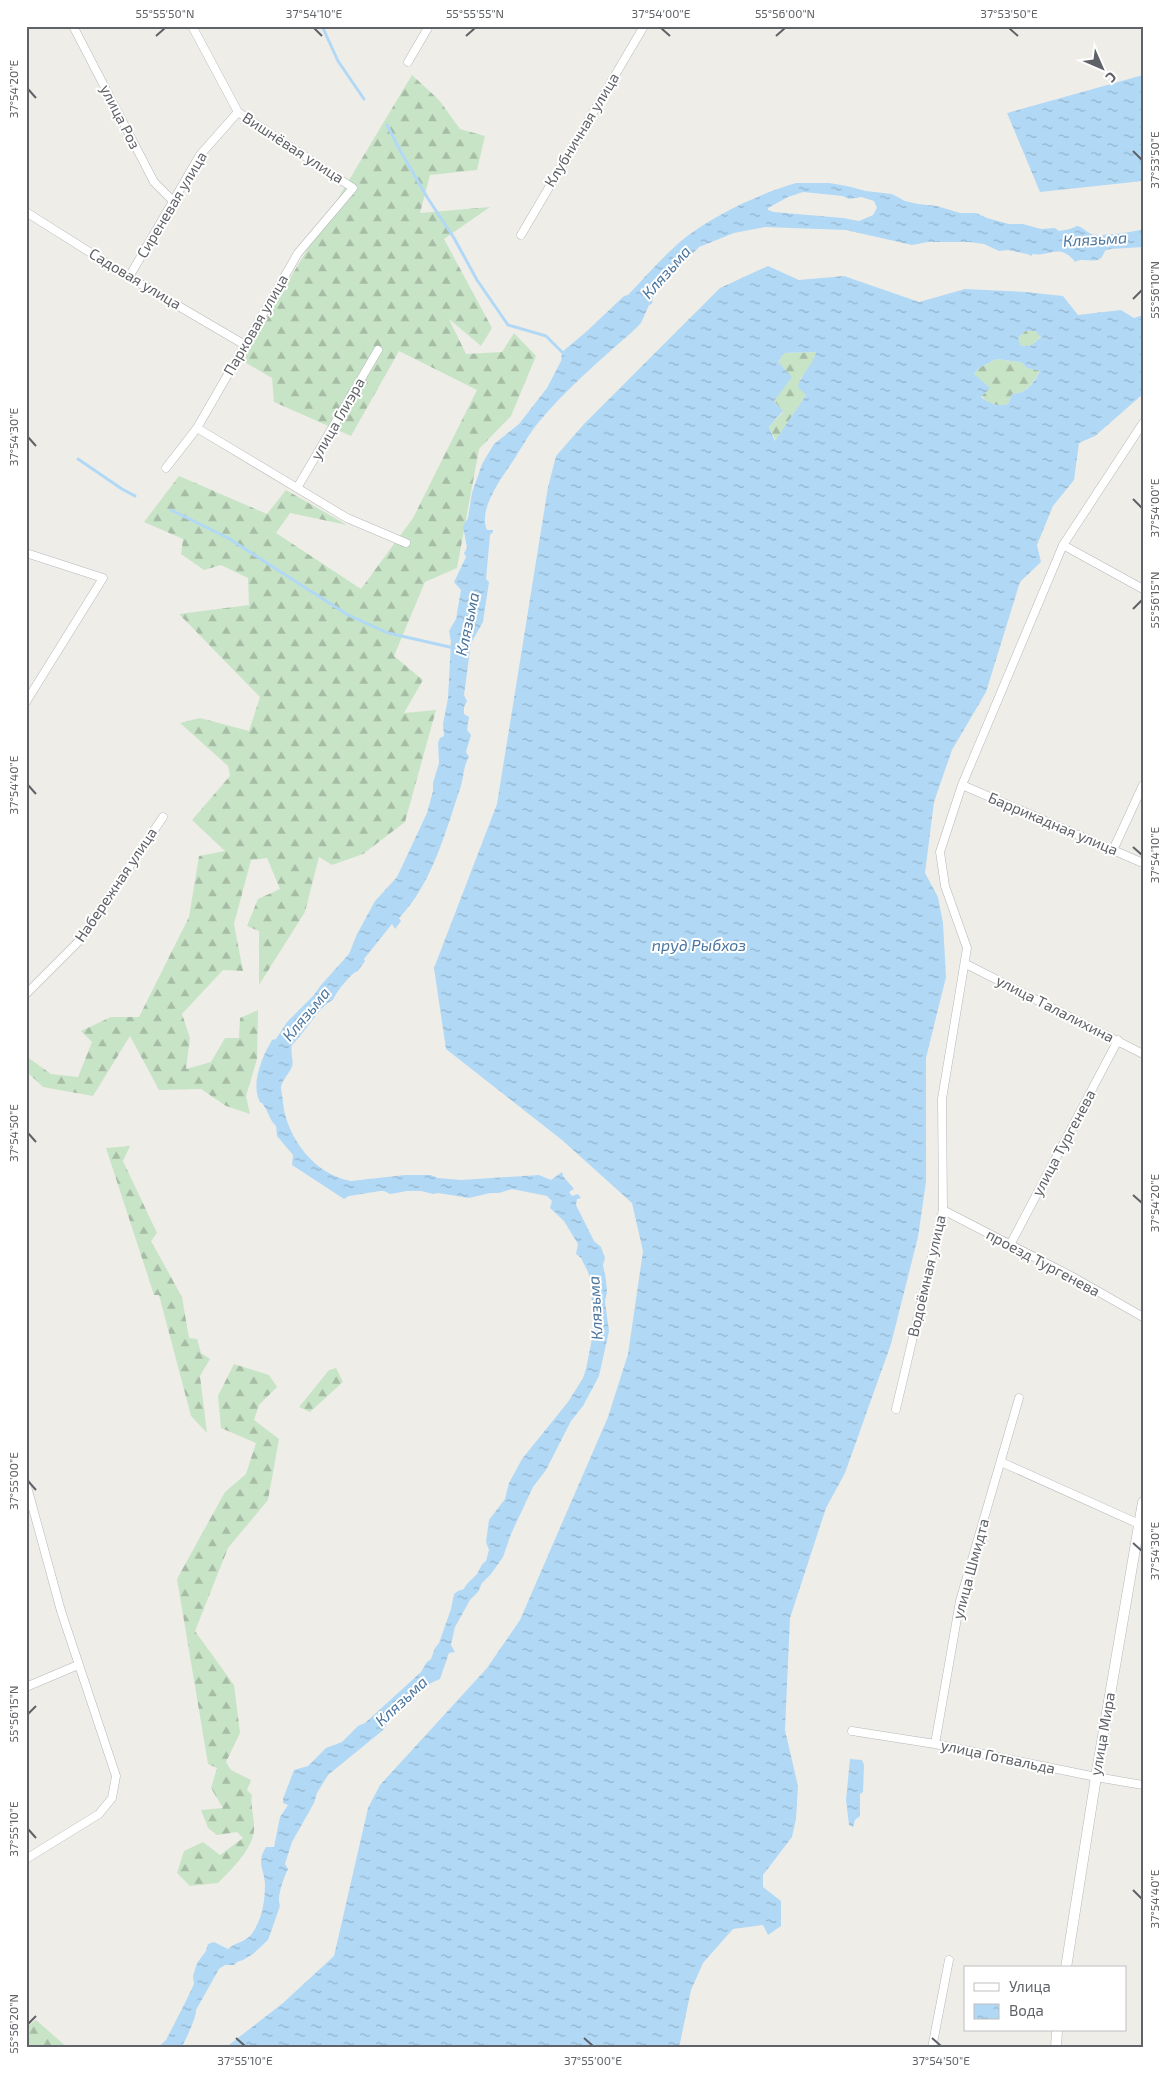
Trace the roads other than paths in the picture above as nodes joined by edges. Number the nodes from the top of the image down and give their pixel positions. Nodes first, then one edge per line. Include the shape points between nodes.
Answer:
1 (73, 26) edge
2 (192, 26) edge
3 (429, 26) edge
4 (644, 26) edge
5 (408, 62) dead end
6 (238, 112) junction
7 (354, 188) joint
8 (174, 202) junction
9 (26, 212) edge
10 (521, 235) dead end
11 (129, 277) junction
12 (245, 345) junction
13 (378, 350) dead end
14 (1143, 423) edge
15 (197, 428) junction
16 (166, 468) dead end
17 (297, 488) junction
18 (406, 543) dead end
19 (1063, 545) junction
20 (26, 553) edge
21 (1143, 589) edge
22 (26, 702) edge
23 (1143, 784) edge
24 (962, 785) junction
25 (163, 816) dead end
26 (1113, 850) junction
27 (1143, 863) edge
28 (966, 964) junction
29 (26, 994) edge
30 (1118, 1040) junction
31 (1143, 1054) edge
32 (943, 1210) junction
33 (1010, 1246) junction
34 (1143, 1317) edge
35 (1019, 1398) dead end
36 (896, 1409) dead end
37 (1001, 1462) junction
38 (26, 1483) edge
39 (1143, 1502) edge
40 (1139, 1524) junction
41 (78, 1665) junction
42 (26, 1687) edge
43 (852, 1732) dead end
44 (935, 1744) junction
45 (1096, 1777) junction
46 (1143, 1784) edge
47 (26, 1859) edge
48 (949, 1960) dead end
49 (1066, 1966) edge
50 (1057, 2032) edge
51 (932, 2048) edge
52 (1056, 2048) edge

1 - 8 street, улица Роз via 154,182
2 - 6 street, Вишнёвая улица
3 - 5 street
4 - 10 street, Клубничная улица
6 - 7 street, Вишнёвая улица
6 - 8 street, Сиреневая улица via 200,155
7 - 12 street, Парковая улица via 298,253
8 - 11 street, Сиреневая улица
9 - 11 street, Садовая улица
11 - 12 street, Садовая улица
12 - 15 street, Парковая улица
13 - 17 street, улица Глиэра
14 - 19 street, Водоёмная улица
15 - 16 street, Парковая улица
15 - 17 street
17 - 18 street via 347,518
19 - 21 street
19 - 24 street, Водоёмная улица
20 - 22 street via 103,578
23 - 26 street
24 - 26 street, Баррикадная улица
24 - 28 street, Водоёмная улица via 940,852 945,886 968,948
25 - 29 street, Набережная улица via 78,942
26 - 27 street, Баррикадная улица
28 - 30 street, улица Талалихина
28 - 32 street, Водоёмная улица via 942,1099
30 - 31 street, улица Талалихина
30 - 33 street, улица Тургенева
32 - 33 street, проезд Тургенева
32 - 36 street, Водоёмная улица
33 - 34 street, проезд Тургенева
35 - 37 street, улица Шмидта
37 - 40 street
37 - 44 street, улица Шмидта via 960,1600
38 - 41 street
39 - 40 street, улица Мира
40 - 45 street, улица Мира
41 - 42 street
41 - 47 street via 116,1776 112,1798 100,1814
43 - 44 street, улица Готвальда
44 - 45 street, улица Готвальда
45 - 46 street, улица Готвальда
45 - 49 street, улица Мира
48 - 51 street
50 - 52 street

